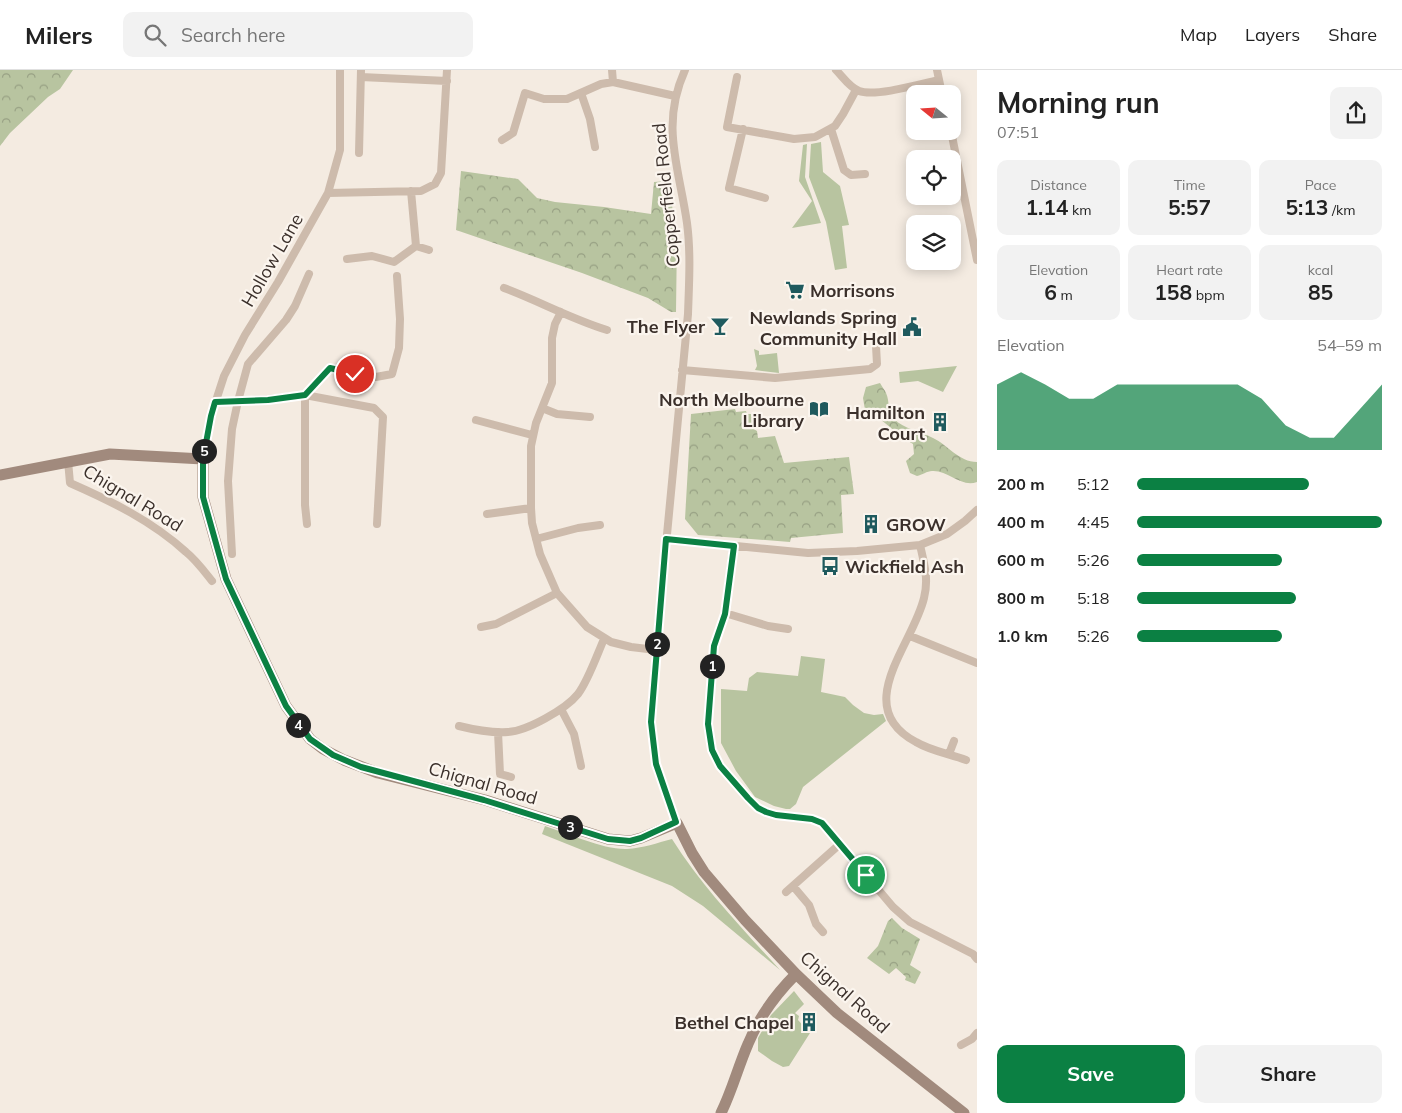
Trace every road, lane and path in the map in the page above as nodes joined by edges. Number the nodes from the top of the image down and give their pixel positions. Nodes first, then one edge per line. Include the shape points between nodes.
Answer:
1 (340, 70) edge
2 (447, 70) edge
3 (612, 70) edge
4 (685, 70) edge
5 (836, 70) edge
6 (937, 70) edge
7 (361, 73) edge
8 (737, 76) dead end
9 (939, 80) junction
10 (447, 81) junction
11 (613, 82) junction
12 (940, 85) edge
13 (856, 90) junction
14 (581, 93) junction
15 (676, 96) junction
16 (743, 129) junction
17 (831, 129) junction
18 (502, 140) dead end
19 (595, 147) dead end
20 (359, 153) dead end
21 (865, 174) dead end
22 (961, 174) edge
23 (412, 191) junction
24 (328, 193) junction
25 (765, 198) dead end
26 (973, 214) edge
27 (416, 246) junction
28 (429, 250) dead end
29 (347, 258) dead end
30 (977, 260) edge
31 (309, 274) dead end
32 (397, 276) dead end
33 (504, 288) dead end
34 (561, 312) junction
35 (607, 330) dead end
36 (876, 346) dead end
37 (682, 370) junction
38 (305, 395) junction
39 (238, 401) junction
40 (215, 402) junction
41 (542, 408) junction
42 (590, 417) dead end
43 (476, 420) dead end
44 (532, 435) junction
45 (203, 459) junction
46 (68, 461) junction
47 (0, 475) edge
48 (530, 508) junction
49 (977, 510) edge
50 (487, 514) dead end
51 (307, 524) dead end
52 (377, 524) dead end
53 (600, 525) dead end
54 (536, 539) junction
55 (666, 539) junction
56 (920, 545) junction
57 (734, 546) junction
58 (232, 554) dead end
59 (212, 580) dead end
60 (557, 593) junction
61 (725, 614) junction
62 (481, 627) dead end
63 (788, 629) dead end
64 (910, 636) junction
65 (604, 639) junction
66 (656, 650) junction
67 (977, 663) edge
68 (561, 709) junction
69 (459, 726) dead end
70 (498, 732) junction
71 (954, 741) dead end
72 (949, 754) junction
73 (966, 760) dead end
74 (581, 766) dead end
75 (511, 777) dead end
76 (676, 822) junction
77 (840, 844) junction
78 (793, 886) junction
79 (786, 892) dead end
80 (823, 932) dead end
81 (977, 959) edge
82 (796, 974) junction
83 (977, 1033) edge
84 (961, 1045) dead end
85 (721, 1113) edge
86 (964, 1113) edge

1 - 24 street, Hollow Lane via 340,150
2 - 10 street
3 - 11 street
4 - 15 street, Copperfield Road
5 - 13 street
6 - 9 street
7 - 10 street
7 - 20 street
8 - 16 street via 728,127
9 - 12 street
9 - 13 street via 872,93
10 - 23 street via 441,173 435,184 421,191
11 - 14 street
11 - 15 street
13 - 17 street
14 - 18 street via 567,99 544,99 525,92 512,133
14 - 19 street
15 - 37 street, Copperfield Road via 672,142 687,224 689,256 688,314
16 - 17 street via 801,139 815,137
16 - 25 street via 730,188
17 - 21 street via 844,170 851,175
22 - 26 street
23 - 24 street
23 - 27 street
24 - 40 street, Hollow Lane via 245,335
26 - 30 street
27 - 28 street
27 - 29 street via 394,262 372,256
31 - 39 street via 286,320 248,364
32 - 38 street via 399,348 392,374 376,377 330,368
33 - 34 street
34 - 35 street
34 - 41 street via 552,338 552,383
36 - 37 street via 877,364 870,369 775,378
37 - 55 street, Copperfield Road
38 - 39 street
38 - 51 street
38 - 52 street via 374,408 382,418
39 - 40 street
39 - 58 street via 228,481
40 - 45 street, Hollow Lane
41 - 42 street via 557,414
41 - 44 street
43 - 44 street
44 - 48 street
45 - 46 street, Chignal Road via 110,454
45 - 76 street, Chignal Road via 203,497 226,579 286,706 310,739 323,749 361,767 484,800 608,839 636,840
46 - 47 street, Chignal Road
46 - 59 street, Chignal Road via 70,483 140,518 187,552
48 - 50 street
48 - 54 street
49 - 56 street via 947,534
53 - 54 street
54 - 60 street
55 - 57 street
55 - 66 street, Copperfield Road
56 - 57 street via 808,553
56 - 64 street via 927,584
57 - 61 street
60 - 62 street via 496,624
60 - 65 street via 580,621
61 - 63 street
61 - 77 street via 714,646 711,673 708,724 712,750 720,766 758,808 776,815 822,823
64 - 67 street
64 - 72 street via 889,676 886,692 888,715 900,731 916,743
65 - 66 street
65 - 68 street via 578,694
66 - 76 street, Copperfield Road via 651,722 656,764
68 - 70 street via 534,724 511,732
68 - 74 street via 574,734
69 - 70 street
70 - 75 street via 500,774
71 - 72 street
72 - 73 street
76 - 82 street, Chignal Road via 704,872
77 - 78 street
77 - 81 street via 893,907 910,922
78 - 79 street
78 - 80 street via 809,905 816,924
82 - 85 street via 774,997 761,1018
82 - 86 street, Chignal Road via 843,1018
83 - 84 street

